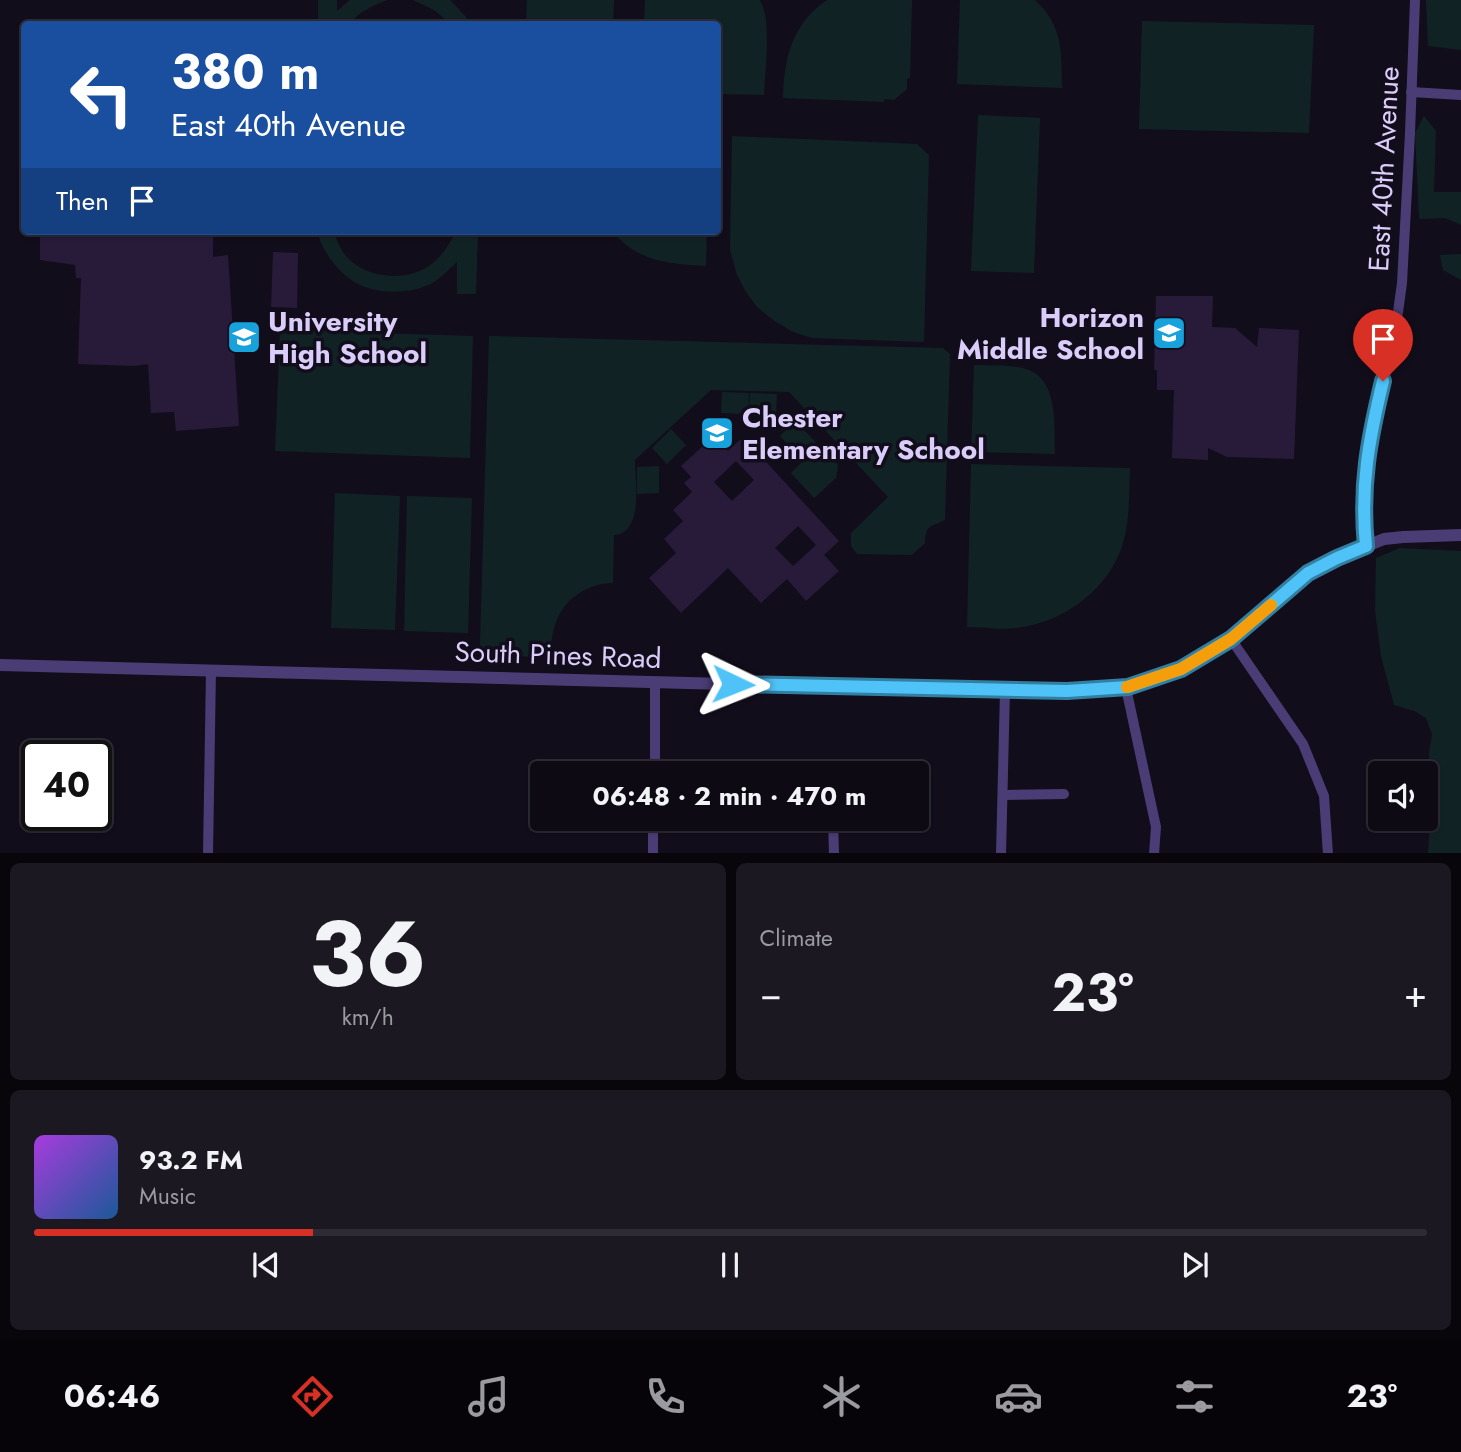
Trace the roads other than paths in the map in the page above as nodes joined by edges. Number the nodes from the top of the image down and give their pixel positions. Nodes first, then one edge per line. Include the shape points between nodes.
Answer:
1 (1415, 0) edge
2 (1412, 92) junction
3 (1461, 95) edge
4 (1461, 535) edge
5 (1366, 546) junction
6 (1231, 639) junction
7 (0, 665) edge
8 (211, 670) junction
9 (655, 682) junction
10 (1128, 687) junction
11 (1005, 690) junction
12 (654, 761) edge
13 (1064, 794) dead end
14 (1003, 795) junction
15 (653, 831) edge
16 (834, 831) edge
17 (208, 853) edge
18 (653, 853) edge
19 (834, 853) edge
20 (1001, 853) edge
21 (1154, 853) edge
22 (1328, 853) edge

1 - 2 street, East 40th Avenue
2 - 3 street
2 - 5 street, East 40th Avenue via 1402,283 1364,476
4 - 5 street, South Pines Road via 1384,539
5 - 6 street, South Pines Road via 1308,573
6 - 10 street, South Pines Road via 1181,669
6 - 22 street via 1303,744 1324,796
7 - 8 street, South Pines Road
8 - 9 street, South Pines Road
8 - 17 street
9 - 11 street, South Pines Road
9 - 12 street
10 - 11 street, South Pines Road
10 - 21 street via 1156,827
11 - 14 street
13 - 14 street
14 - 20 street
15 - 18 street
16 - 19 street

